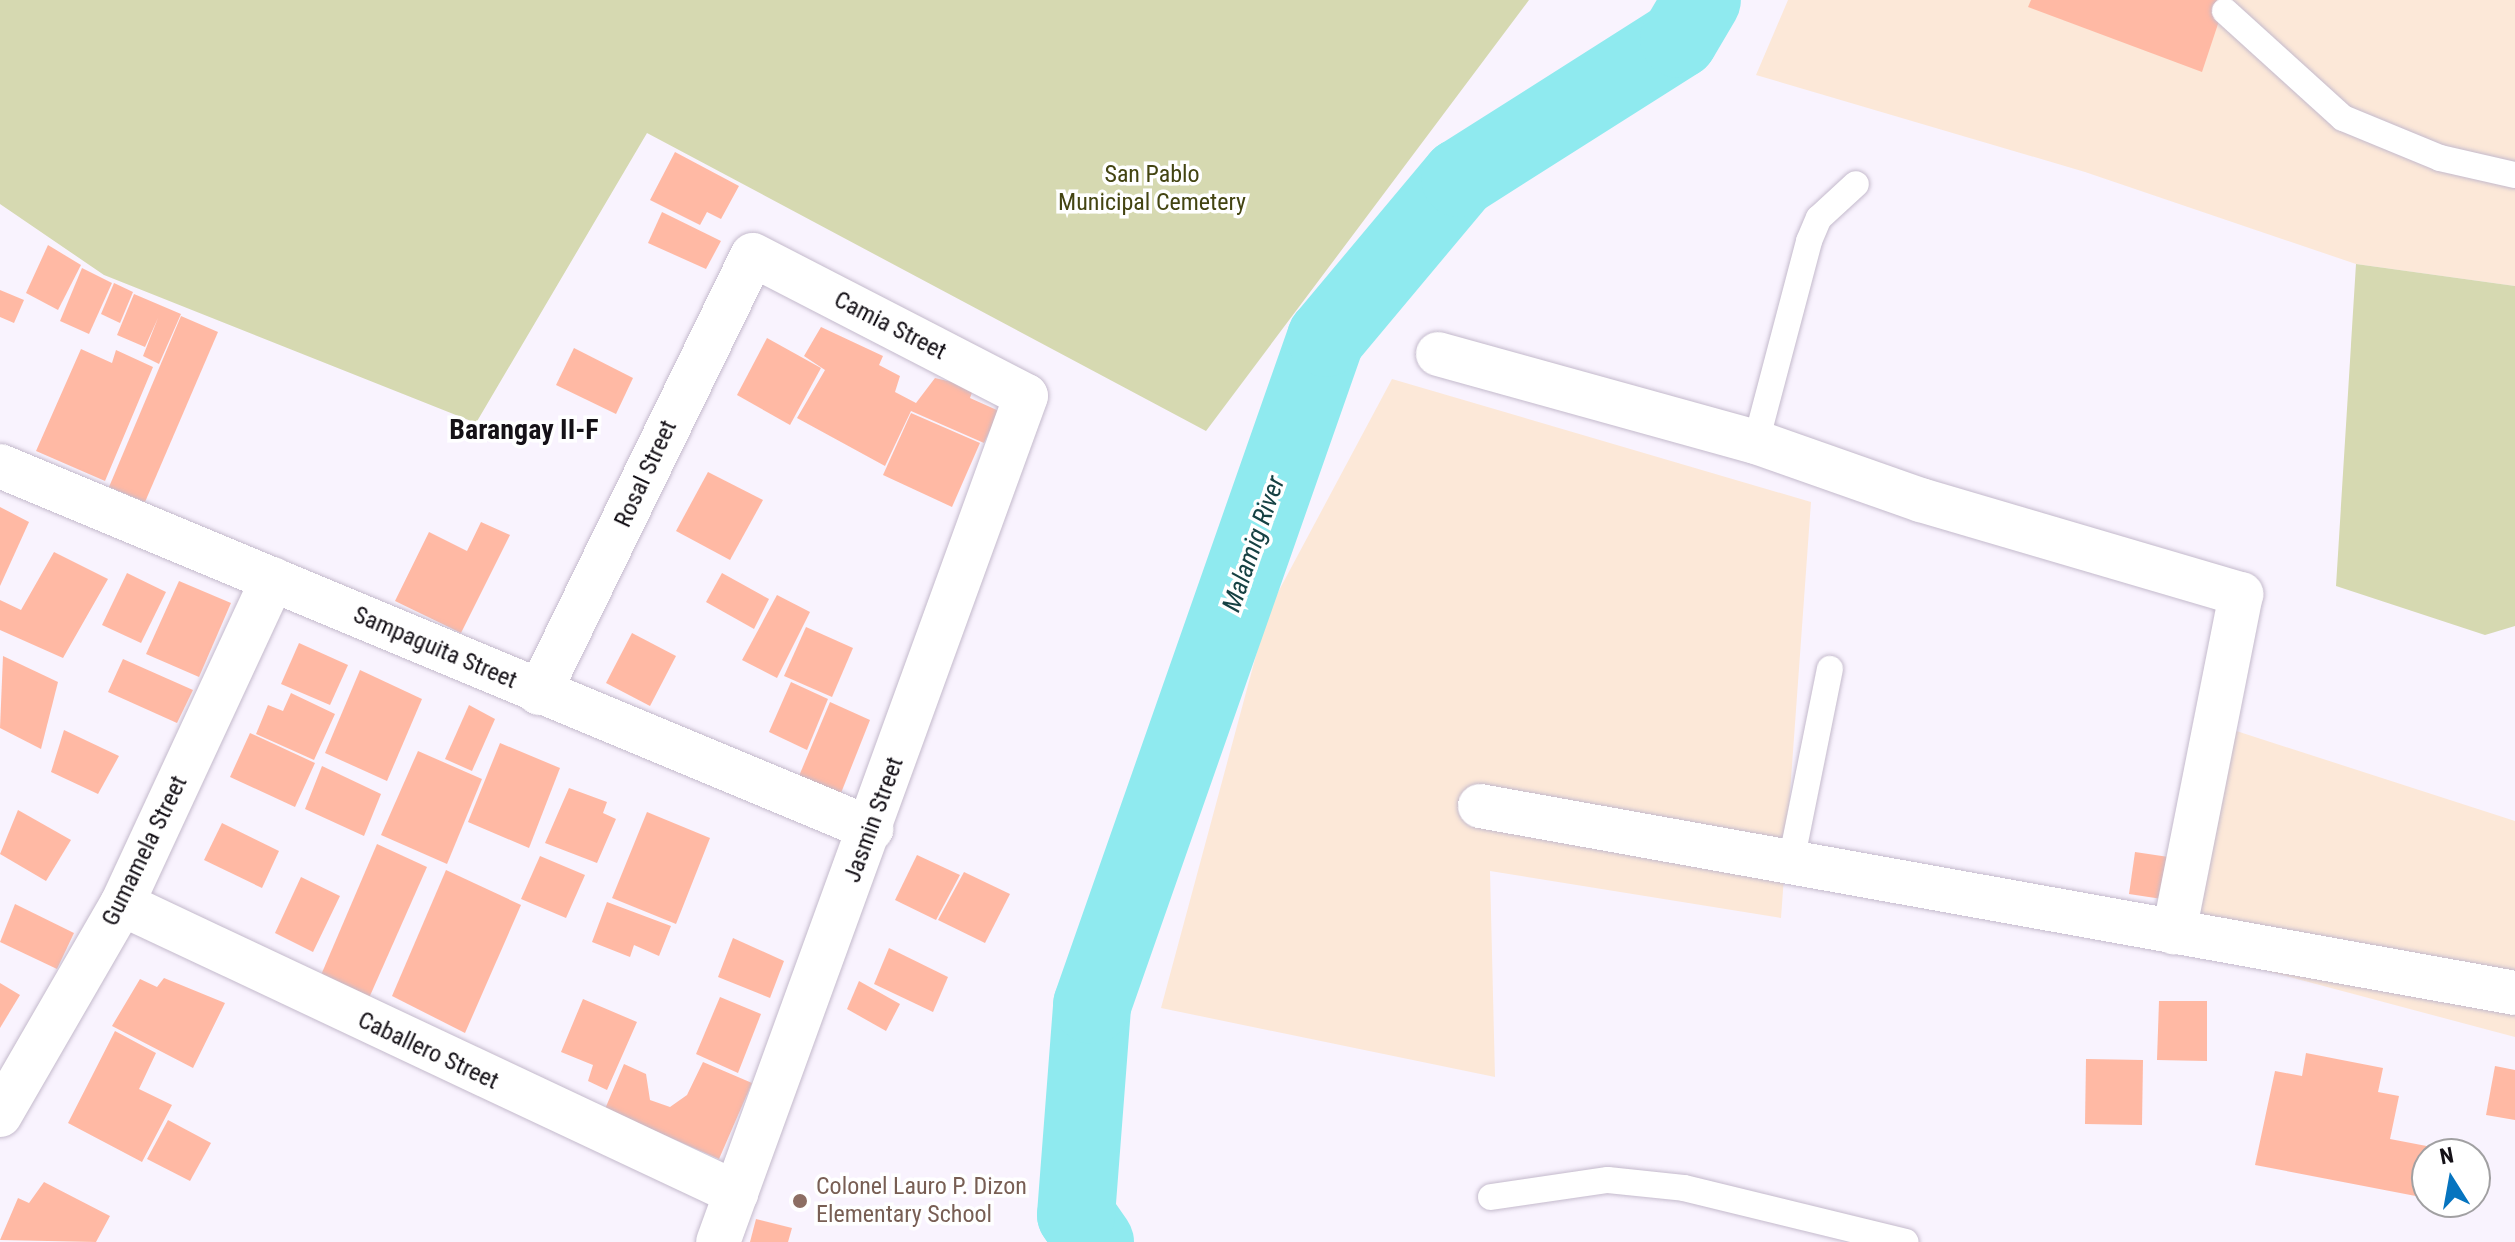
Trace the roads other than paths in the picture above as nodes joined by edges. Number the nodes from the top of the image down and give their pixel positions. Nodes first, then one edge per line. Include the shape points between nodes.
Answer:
1 (2225, 11) dead end
2 (2515, 175) edge
3 (1856, 184) dead end
4 (753, 255) joint
5 (1438, 354) dead end
6 (1026, 396) joint
7 (1756, 442) junction
8 (0, 466) edge
9 (273, 579) junction
10 (1830, 669) dead end
11 (539, 693) junction
12 (1480, 806) dead end
13 (871, 829) junction
14 (1791, 862) junction
15 (122, 904) junction
16 (2174, 932) junction
17 (2515, 993) edge
18 (0, 1115) edge
19 (736, 1193) junction
20 (1491, 1197) dead end
21 (718, 1242) edge
22 (1905, 1242) edge

1 - 2 lane via 2343,118 2440,158
3 - 7 lane via 1819,218 1809,241
4 - 6 street, Camia Street
4 - 11 street, Rosal Street
5 - 7 street
6 - 13 street, Jasmin Street
7 - 16 street via 1921,500 2241,594
8 - 9 street, Sampaguita Street
9 - 11 street, Sampaguita Street
9 - 15 street, Gumamela Street
10 - 14 lane
11 - 13 street, Sampaguita Street
12 - 14 street
13 - 19 street, Jasmin Street
14 - 16 street
15 - 18 street, Gumamela Street
15 - 19 street, Caballero Street
16 - 17 street
19 - 21 street, Jasmin Street
20 - 22 lane via 1608,1180 1684,1188

